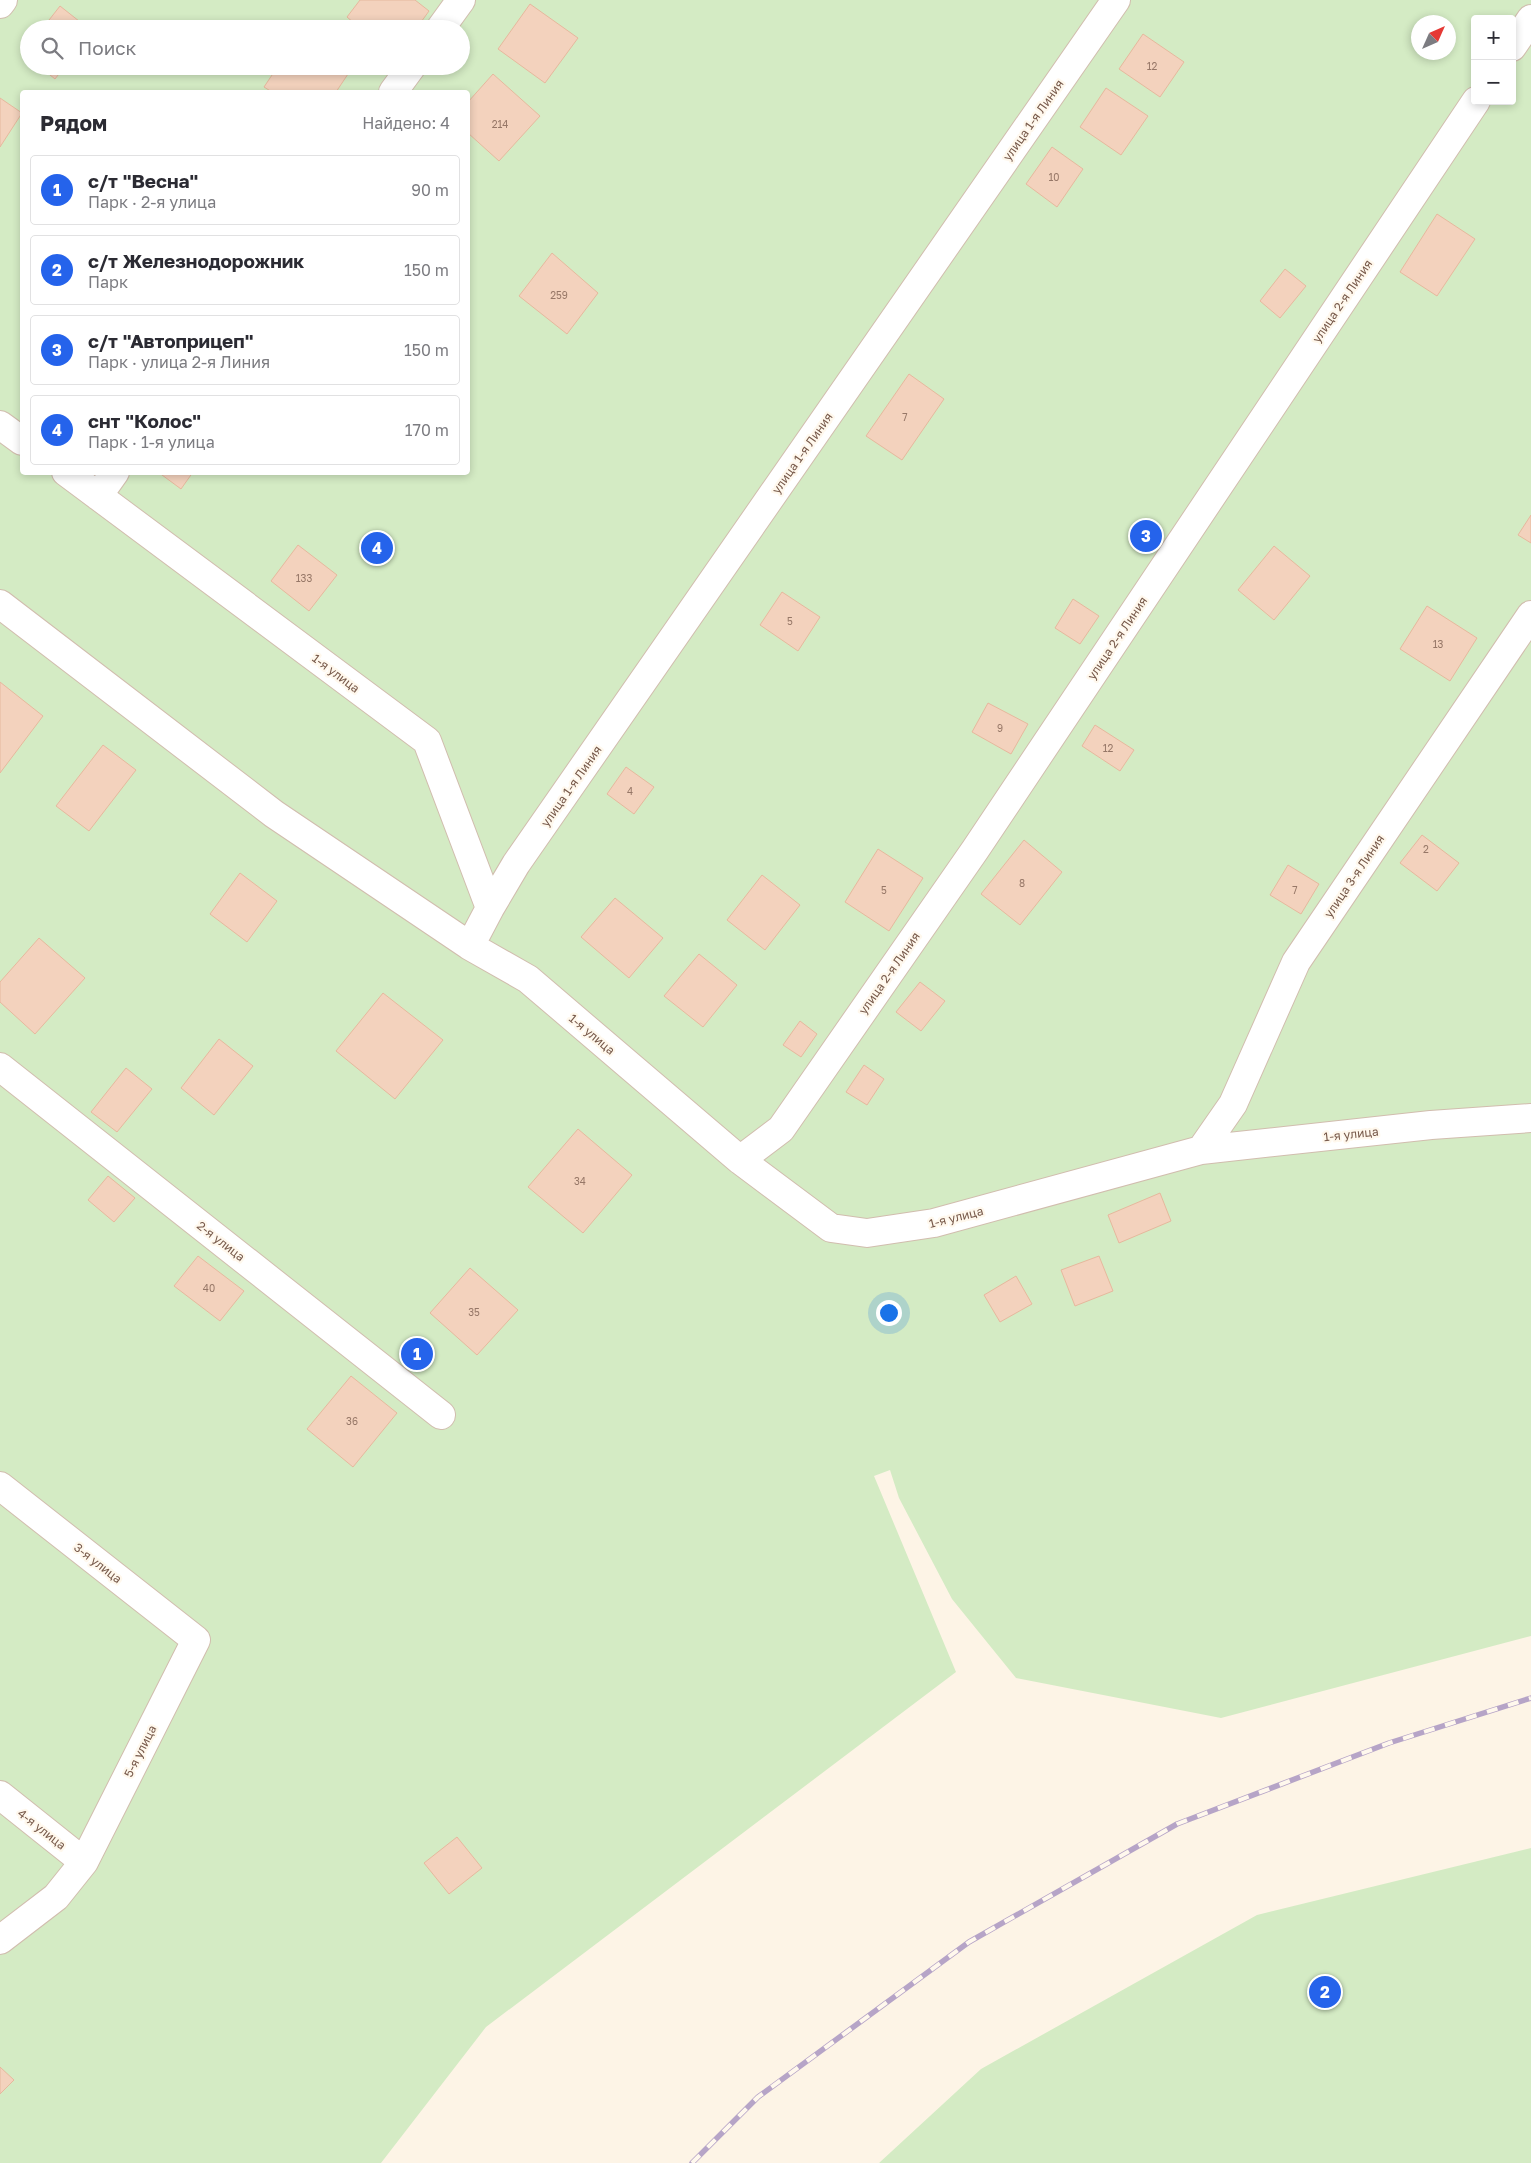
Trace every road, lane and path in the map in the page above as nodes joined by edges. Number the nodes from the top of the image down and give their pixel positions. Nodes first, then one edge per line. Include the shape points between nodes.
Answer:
1 (2, 0) edge
2 (461, 0) edge
3 (1116, 0) edge
4 (0, 4) edge
5 (1531, 19) edge
6 (447, 20) edge
7 (1516, 41) edge
8 (405, 75) edge
9 (394, 90) edge
10 (1473, 105) edge
11 (0, 425) edge
12 (20, 440) edge
13 (70, 475) edge
14 (113, 475) edge
15 (98, 496) junction
16 (0, 604) edge
17 (1531, 614) edge
18 (490, 908) junction
19 (470, 946) junction
20 (0, 1067) edge
21 (1531, 1118) edge
22 (1201, 1150) junction
23 (740, 1160) junction
24 (441, 1414) dead end
25 (0, 1486) edge
26 (196, 1640) joint
27 (0, 1795) edge
28 (84, 1862) junction
29 (0, 1940) edge

1 - 4 street
2 - 6 street
3 - 18 street, улица 1-я Линия via 516,864
5 - 7 street
8 - 9 street
10 - 23 street, улица 2-я Линия via 975,850 781,1129
11 - 12 street
13 - 15 street, 1-я улица
14 - 15 street
15 - 18 street, 1-я улица via 427,741
16 - 19 street, 1-я улица via 274,814
17 - 22 street, улица 3-я Линия via 1296,962 1233,1104
18 - 19 street
19 - 23 street, 1-я улица via 528,979
20 - 24 street, 2-я улица
21 - 22 street, 1-я улица via 1431,1125
22 - 23 street, 1-я улица via 934,1223 867,1233 831,1228
25 - 26 street, 3-я улица
26 - 28 street, 5-я улица
27 - 28 street, 4-я улица
28 - 29 street, 5-я улица via 56,1897

